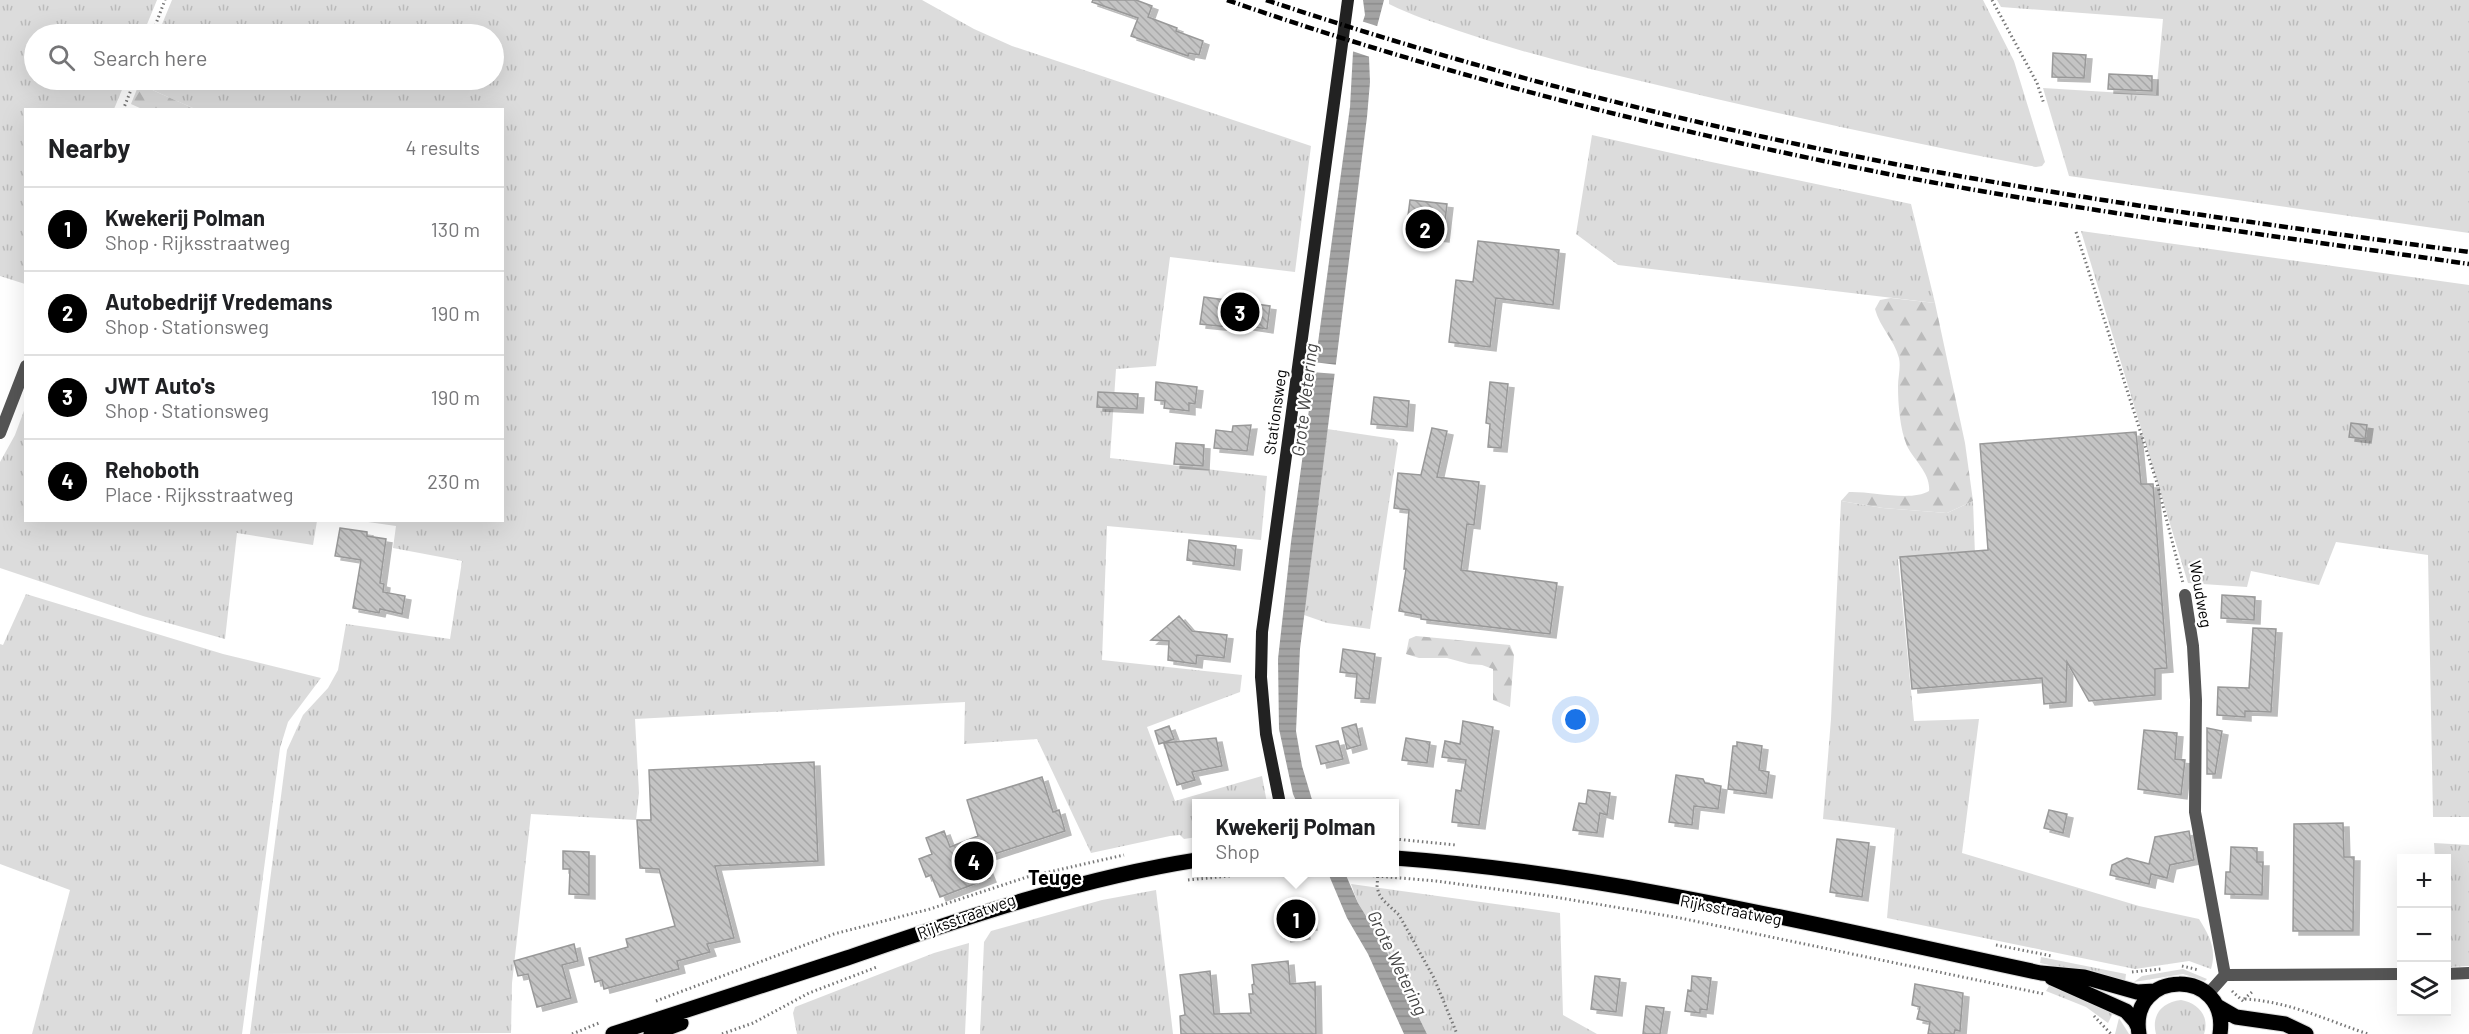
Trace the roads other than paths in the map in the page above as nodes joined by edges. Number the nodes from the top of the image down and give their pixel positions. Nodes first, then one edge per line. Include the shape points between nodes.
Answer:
1 (1348, 0) edge
2 (24, 371) edge
3 (0, 433) edge
4 (2185, 595) road end
5 (1279, 799) edge
6 (1399, 858) edge
7 (1192, 861) edge
8 (2041, 973) junction
9 (2469, 973) edge
10 (2397, 974) edge
11 (2451, 974) edge
12 (2225, 975) junction
13 (2155, 991) junction
14 (746, 992) junction
15 (2212, 1000) junction
16 (2138, 1031) edge
17 (613, 1034) edge
18 (651, 1034) edge
19 (2220, 1034) edge
20 (2306, 1034) edge

1 - 5 street, Stationsweg via 1262,632 1266,734
2 - 3 street
4 - 12 street, Woudweg via 2196,700 2195,812
6 - 8 main road, Rijksstraatweg via 1683,897
7 - 14 main road, Rijksstraatweg via 1136,870 972,915
8 - 13 main road, Rijksstraatweg via 2084,977 2137,992
8 - 16 main road, Rijksstraatweg via 2126,1011
9 - 11 street
10 - 12 street
12 - 15 street
13 - 15 main road, Rijksstraatweg via 2182,983 2196,987
13 - 16 main road via 2140,1011
14 - 17 main road, Rijksstraatweg
14 - 18 main road, Rijksstraatweg
15 - 19 main road via 2221,1023
15 - 20 main road via 2236,1017 2285,1024

